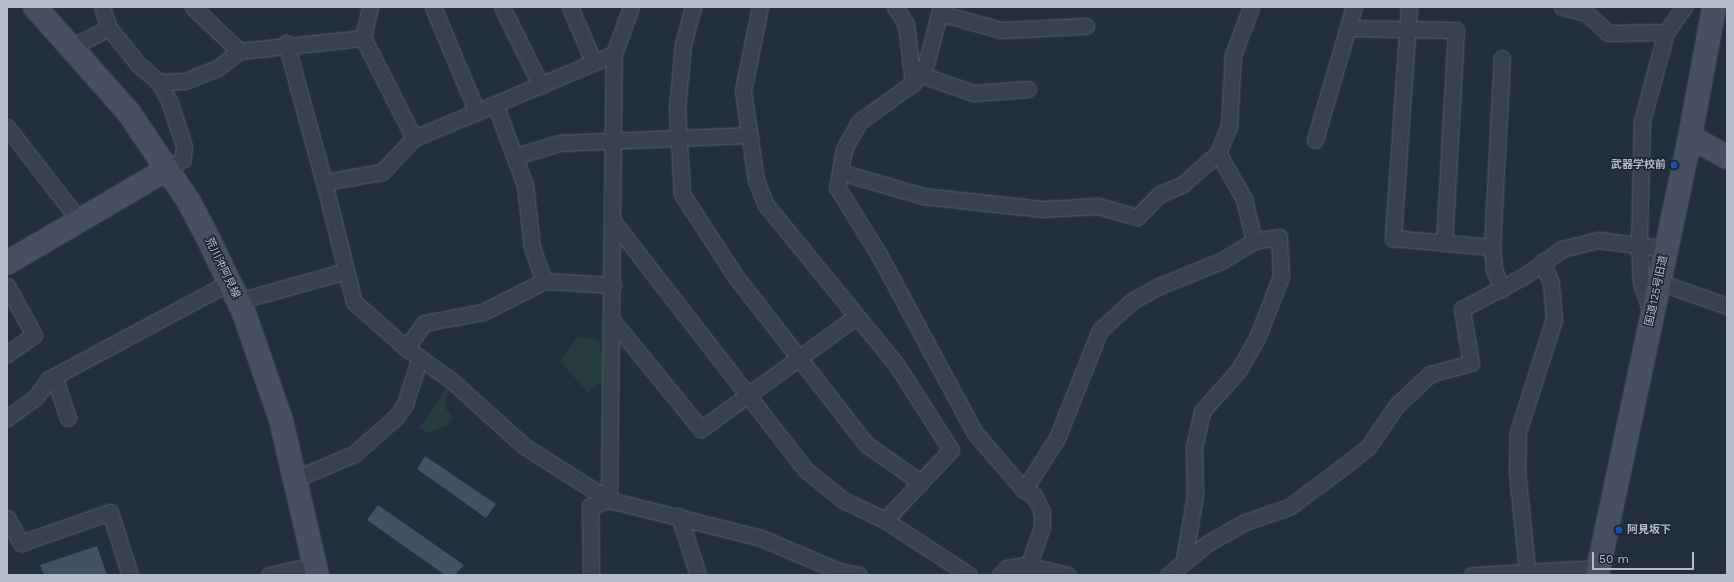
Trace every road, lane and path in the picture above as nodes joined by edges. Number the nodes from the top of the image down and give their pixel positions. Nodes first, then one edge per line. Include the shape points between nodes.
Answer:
1 (35, 7) edge
2 (193, 7) edge
3 (370, 7) edge
4 (432, 7) edge
5 (502, 7) edge
6 (570, 7) edge
7 (631, 7) edge
8 (693, 7) edge
9 (760, 7) edge
10 (894, 7) edge
11 (1251, 7) edge
12 (1354, 7) edge
13 (1409, 7) edge
14 (1562, 7) edge
15 (1684, 7) edge
16 (1714, 7) edge
17 (940, 10) edge
18 (107, 14) edge
19 (1086, 26) dead end
20 (1350, 28) junction
21 (1408, 29) junction
22 (1666, 32) junction
23 (363, 38) junction
24 (286, 44) junction
25 (73, 46) junction
26 (239, 51) junction
27 (614, 54) junction
28 (1502, 58) dead end
29 (593, 61) junction
30 (916, 78) junction
31 (159, 82) junction
32 (541, 86) junction
33 (1028, 89) dead end
34 (495, 104) junction
35 (477, 112) junction
36 (7, 127) edge
37 (748, 135) junction
38 (679, 136) junction
39 (1690, 137) junction
40 (414, 138) junction
41 (611, 140) junction
42 (1314, 140) dead end
43 (13, 145) edge
44 (1218, 153) junction
45 (516, 156) junction
46 (1727, 157) edge
47 (167, 169) junction
48 (840, 172) junction
49 (324, 182) junction
50 (79, 220) junction
51 (615, 224) junction
52 (1254, 241) junction
53 (1444, 242) junction
54 (1639, 243) junction
55 (1492, 247) junction
56 (1666, 249) junction
57 (1542, 262) junction
58 (7, 263) edge
59 (346, 272) junction
60 (544, 281) junction
61 (1659, 282) junction
62 (613, 285) junction
63 (7, 286) edge
64 (1502, 288) junction
65 (234, 292) junction
66 (1727, 306) edge
67 (1652, 316) junction
68 (855, 317) junction
69 (612, 320) junction
70 (406, 348) junction
71 (7, 354) edge
72 (420, 357) junction
73 (800, 359) junction
74 (54, 376) junction
75 (747, 398) junction
76 (7, 418) edge
77 (68, 418) dead end
78 (297, 478) junction
79 (920, 482) junction
80 (1024, 490) junction
81 (610, 500) junction
82 (679, 516) junction
83 (7, 518) edge
84 (885, 520) junction
85 (1184, 560) junction
86 (316, 570) edge
87 (1026, 570) edge
88 (1527, 570) junction
89 (1598, 572) edge
90 (130, 575) edge
91 (269, 575) edge
92 (591, 575) edge
93 (698, 575) edge
94 (859, 575) edge
95 (969, 575) edge
96 (1000, 575) edge
97 (1068, 575) edge
98 (1168, 575) edge
99 (1472, 575) edge

1 - 25 street, 荒川沖阿見線
2 - 26 street
3 - 23 street
4 - 35 street
5 - 32 street
6 - 29 street
7 - 27 street
8 - 38 street via 683,45
9 - 37 street via 743,91
10 - 30 street via 906,24
11 - 44 street via 1234,55 1229,126
12 - 20 street
13 - 21 street
14 - 22 street via 1586,13 1608,33
15 - 22 street
16 - 39 street, 国道125号旧道
17 - 19 street via 1001,30
17 - 30 street via 934,43
18 - 25 street
18 - 31 street via 138,64
20 - 21 street
20 - 42 street
21 - 53 street via 1456,30
21 - 53 street via 1401,95 1393,238
22 - 54 street via 1642,121
23 - 24 street
23 - 40 street
24 - 26 street
24 - 49 street
25 - 47 street, 荒川沖阿見線 via 129,113
26 - 31 street via 219,67 185,81
27 - 29 street
27 - 41 street
28 - 55 street
29 - 32 street
30 - 33 street via 973,93
30 - 48 street via 859,122 844,149
31 - 47 street via 170,103 184,147 183,160
32 - 34 street
34 - 35 street
34 - 45 street
35 - 40 street
36 - 43 street
37 - 38 street
37 - 68 street via 756,180 766,205
38 - 41 street
38 - 73 street via 682,194 703,231
39 - 46 street
39 - 56 street, 国道125号旧道
40 - 49 street via 382,172
41 - 45 street via 559,143
41 - 51 street
43 - 50 street
44 - 48 street via 1183,184 1160,194 1138,217 1098,206 1043,209 923,196
44 - 52 street via 1244,199
45 - 60 street via 525,185 532,247
47 - 50 street
47 - 65 street, 荒川沖阿見線 via 189,202
48 - 80 street via 837,187 878,253 975,433
49 - 59 street
50 - 58 street
51 - 62 street
51 - 75 street
52 - 80 street via 1221,261 1132,302 1100,330 1057,438
52 - 85 street via 1279,237 1281,276 1257,338 1238,371 1202,411 1194,447 1195,495
53 - 55 street
54 - 56 street
54 - 57 street via 1599,240 1562,249
54 - 67 street via 1641,283
55 - 64 street via 1494,270
56 - 61 street, 国道125号旧道
57 - 64 street
57 - 88 street via 1551,284 1554,319 1518,432 1517,472
59 - 65 street
59 - 70 street via 354,302
60 - 62 street
60 - 70 street via 483,312 424,323
61 - 66 street
61 - 67 street, 国道125号旧道
62 - 69 street
63 - 71 street via 34,335
64 - 85 street via 1462,309 1471,363 1430,374 1413,388 1368,447 1290,507 1245,522
65 - 74 street
65 - 78 street, 荒川沖阿見線 via 265,370
67 - 89 street, 国道125号旧道
68 - 73 street
68 - 79 street via 896,364 951,450
69 - 75 street via 701,429
69 - 81 street
70 - 72 street
72 - 78 street via 405,404 396,417 354,454
72 - 81 street via 452,381 524,446
73 - 75 street
73 - 79 street via 867,445
74 - 76 street via 35,398
74 - 77 street
75 - 84 street via 806,470 843,500
78 - 86 street, 荒川沖阿見線
79 - 84 street
80 - 87 street via 1034,495 1042,520
81 - 82 street
81 - 92 street via 590,506
82 - 93 street
82 - 94 street via 762,538 839,571
83 - 90 street via 21,543 110,512
84 - 95 street
85 - 98 street
86 - 91 street
87 - 96 street via 1007,568
87 - 97 street
88 - 89 street
88 - 99 street

